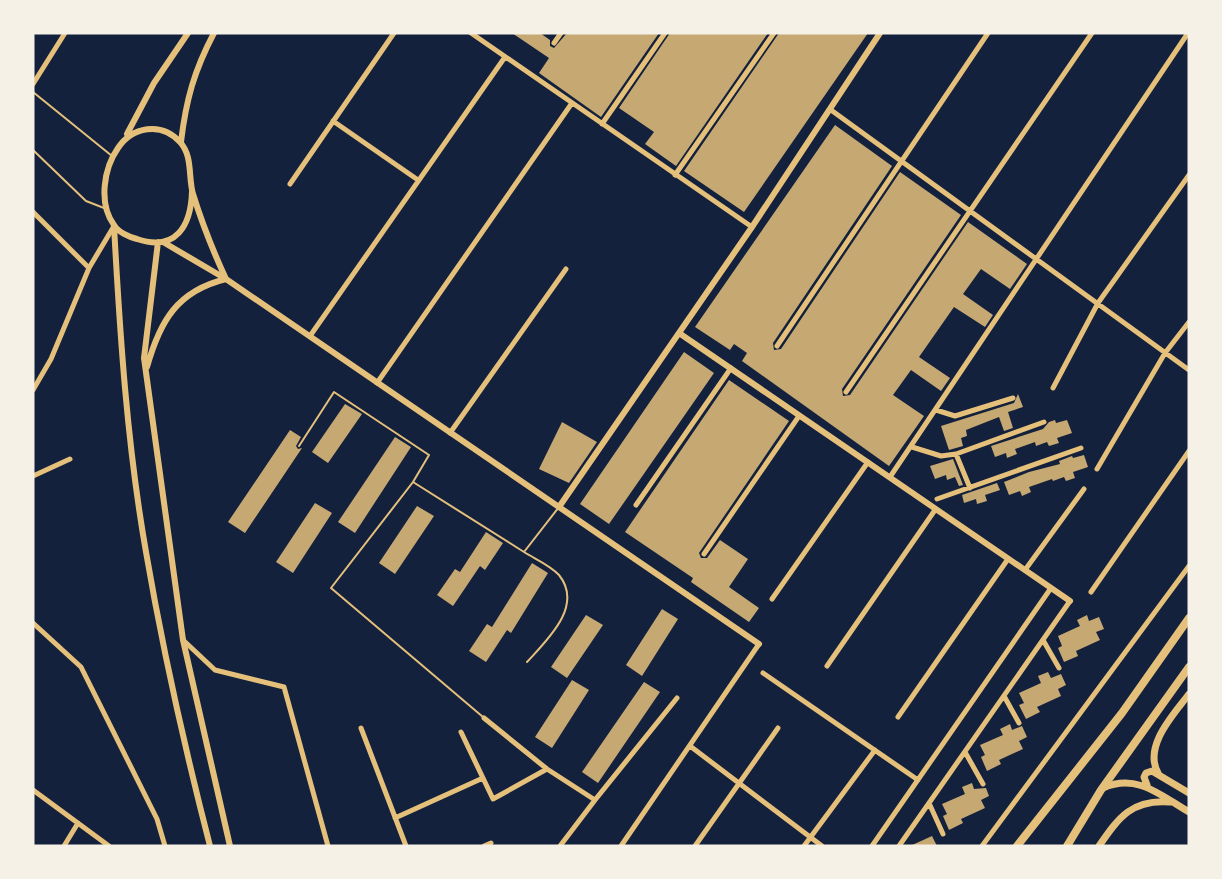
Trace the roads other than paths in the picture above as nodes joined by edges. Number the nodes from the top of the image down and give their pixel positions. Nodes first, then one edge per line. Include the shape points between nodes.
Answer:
1 (65, 33) edge
2 (188, 33) edge
3 (214, 33) edge
4 (394, 33) edge
5 (471, 33) edge
6 (561, 33) edge
7 (666, 33) edge
8 (774, 33) edge
9 (880, 33) edge
10 (988, 33) edge
11 (1092, 33) edge
12 (1188, 33) edge
13 (554, 43) dead end
14 (505, 57) junction
15 (33, 84) edge
16 (33, 92) edge
17 (572, 103) junction
18 (831, 110) junction
19 (333, 121) junction
20 (602, 124) junction
21 (127, 134) junction
22 (181, 142) junction
23 (33, 150) edge
24 (112, 156) junction
25 (902, 160) junction
26 (675, 175) junction
27 (1189, 175) edge
28 (418, 180) junction
29 (290, 184) dead end
30 (192, 191) junction
31 (108, 209) junction
32 (970, 210) junction
33 (33, 212) edge
34 (114, 226) junction
35 (752, 228) junction
36 (161, 242) junction
37 (1038, 259) junction
38 (89, 268) junction
39 (566, 268) dead end
40 (226, 279) junction
41 (1098, 303) junction
42 (1189, 322) edge
43 (679, 333) junction
44 (310, 336) junction
45 (777, 346) dead end
46 (1165, 352) junction
47 (731, 368) junction
48 (146, 370) junction
49 (1189, 370) edge
50 (377, 383) junction
51 (1053, 388) dead end
52 (33, 390) edge
53 (846, 392) dead end
54 (1013, 398) dead end
55 (936, 410) junction
56 (800, 416) junction
57 (1044, 422) dead end
58 (450, 433) junction
59 (299, 446) dead end
60 (912, 447) junction
61 (1081, 448) dead end
62 (1189, 451) edge
63 (956, 454) junction
64 (70, 459) dead end
65 (868, 462) junction
66 (1097, 469) dead end
67 (33, 476) edge
68 (890, 477) junction
69 (413, 482) junction
70 (970, 488) junction
71 (1084, 489) dead end
72 (937, 499) dead end
73 (636, 505) dead end
74 (559, 507) junction
75 (936, 510) junction
76 (524, 552) junction
77 (704, 554) dead end
78 (1008, 559) junction
79 (1189, 566) edge
80 (1025, 570) junction
81 (1051, 588) junction
82 (1091, 592) dead end
83 (772, 599) dead end
84 (1070, 601) joint
85 (1189, 618) edge
86 (33, 622) edge
87 (183, 640) junction
88 (1042, 640) junction
89 (759, 644) joint
90 (527, 662) dead end
91 (827, 666) dead end
92 (1189, 667) edge
93 (1059, 668) dead end
94 (763, 673) dead end
95 (1189, 694) edge
96 (1004, 696) junction
97 (677, 698) dead end
98 (898, 717) dead end
99 (484, 718) joint
100 (1019, 723) dead end
101 (361, 728) dead end
102 (778, 728) dead end
103 (460, 732) dead end
104 (690, 746) junction
105 (875, 750) junction
106 (965, 752) junction
107 (547, 769) junction
108 (1158, 773) junction
109 (483, 778) junction
110 (918, 780) junction
111 (738, 783) junction
112 (983, 784) dead end
113 (1147, 785) junction
114 (33, 790) edge
115 (1101, 790) junction
116 (1189, 793) edge
117 (595, 800) junction
118 (1172, 802) junction
119 (929, 803) junction
120 (1189, 812) edge
121 (395, 818) junction
122 (78, 823) junction
123 (943, 834) dead end
124 (810, 838) junction
125 (491, 843) dead end
126 (64, 846) edge
127 (109, 846) edge
128 (165, 846) edge
129 (210, 846) edge
130 (230, 846) edge
131 (327, 846) edge
132 (406, 846) edge
133 (483, 846) edge
134 (560, 846) edge
135 (621, 846) edge
136 (695, 846) edge
137 (804, 846) edge
138 (822, 846) edge
139 (872, 846) edge
140 (899, 846) edge
141 (982, 846) edge
142 (1017, 846) edge
143 (1067, 846) edge
144 (1099, 846) edge

1 - 15 street
2 - 21 street via 154,83
3 - 22 street via 187,97
4 - 19 street
5 - 14 street
6 - 13 street
7 - 20 street
8 - 26 street
9 - 18 street
10 - 25 street
11 - 32 street
12 - 37 street
14 - 17 street
14 - 28 street
16 - 24 lane
17 - 20 street
17 - 50 street
18 - 25 street
18 - 35 street
19 - 28 street
19 - 29 street
20 - 26 street
21 - 22 street via 152,129
21 - 24 street
22 - 30 street via 191,170
23 - 31 lane via 86,201
24 - 31 street via 106,173
25 - 32 street
25 - 45 street
26 - 35 street
27 - 41 street
28 - 44 street
30 - 36 street via 188,222 182,231
30 - 40 street via 211,249
31 - 34 street
32 - 37 street
32 - 53 street
33 - 38 street
34 - 36 street via 129,237
34 - 38 street
34 - 129 street via 124,392 145,550 182,740
35 - 43 street
36 - 40 street
36 - 48 street via 145,340
37 - 41 street
37 - 55 street
38 - 52 street via 51,359
39 - 58 street
40 - 44 street
40 - 48 street via 192,291 168,315
41 - 46 street
41 - 51 street
42 - 46 street
43 - 47 street
43 - 74 street
44 - 50 street
46 - 49 street
46 - 66 street
47 - 56 street
47 - 73 street
48 - 87 street
50 - 58 street
54 - 55 street via 955,416
55 - 60 street
56 - 65 street
56 - 77 street
57 - 63 street
58 - 74 street
59 - 69 lane via 334,392 429,455
60 - 63 street via 927,454
60 - 68 street
61 - 70 street
62 - 82 street
63 - 70 street
64 - 67 street
65 - 68 street
65 - 83 street
68 - 75 street
69 - 76 lane
69 - 99 lane via 331,588
70 - 72 street
71 - 80 street
74 - 76 lane
74 - 89 street
75 - 78 street
75 - 91 street
76 - 90 lane via 558,574 567,589 567,606 552,635
78 - 80 street
78 - 98 street
79 - 141 street
80 - 81 street
81 - 84 street
81 - 110 street
84 - 88 street
85 - 142 highway via 1122,713
86 - 128 street via 81,667 157,819
87 - 130 street
87 - 131 street via 215,670 284,687
88 - 93 street
88 - 96 street
89 - 104 street
92 - 115 highway
94 - 105 street
95 - 108 main road via 1158,741 1154,764
96 - 100 street
96 - 106 street
97 - 117 street
99 - 107 street
101 - 121 street
102 - 111 street
103 - 109 street
104 - 111 street
104 - 135 street
105 - 110 street
105 - 124 street
106 - 112 street
106 - 119 street
107 - 109 street via 493,799
107 - 117 street
108 - 113 main road via 1145,774
108 - 116 main road
109 - 121 street
110 - 139 street
111 - 124 street
111 - 136 street
113 - 115 main road via 1126,782
113 - 118 main road
114 - 122 street
115 - 143 highway
117 - 134 street
118 - 120 main road
118 - 144 main road via 1145,804 1127,811
119 - 123 street
119 - 140 street
121 - 132 street
122 - 126 street
122 - 127 street
124 - 137 street
124 - 138 street
125 - 133 street

